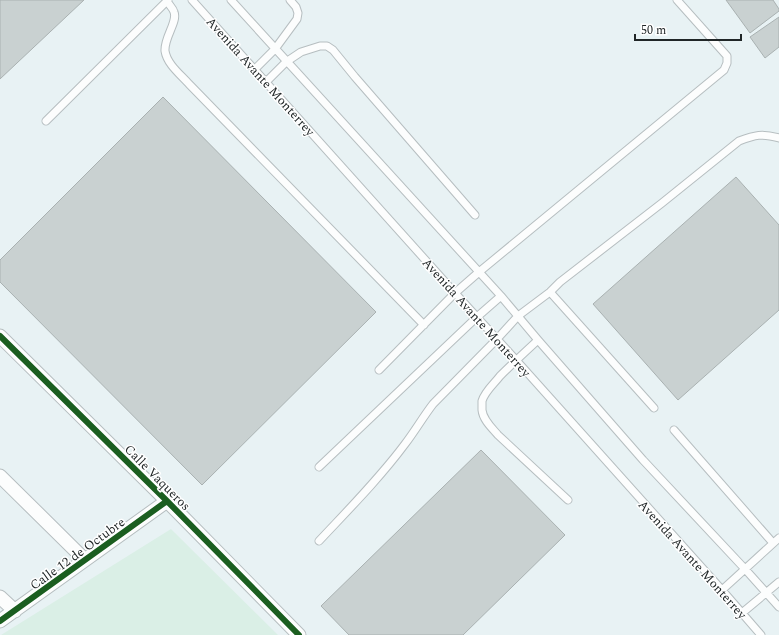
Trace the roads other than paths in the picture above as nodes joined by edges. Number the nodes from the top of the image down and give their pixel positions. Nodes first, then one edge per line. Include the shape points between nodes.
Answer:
1 (192, 0) edge
2 (231, 0) edge
3 (290, 0) edge
4 (677, 0) edge
5 (168, 1) edge
6 (275, 49) junction
7 (286, 62) junction
8 (255, 70) junction
9 (266, 82) junction
10 (46, 121) dead end
11 (779, 138) edge
12 (475, 215) dead end
13 (479, 272) junction
14 (550, 292) junction
15 (455, 293) junction
16 (501, 296) junction
17 (518, 316) junction
18 (477, 317) junction
19 (424, 325) junction
20 (0, 336) edge
21 (497, 339) junction
22 (538, 340) junction
23 (516, 360) junction
24 (379, 370) dead end
25 (654, 408) dead end
26 (674, 430) dead end
27 (319, 467) dead end
28 (0, 476) edge
29 (568, 500) dead end
30 (167, 501) junction
31 (779, 538) edge
32 (319, 542) dead end
33 (773, 543) junction
34 (85, 560) junction
35 (745, 569) junction
36 (779, 582) edge
37 (722, 590) junction
38 (766, 593) junction
39 (0, 597) edge
40 (779, 607) edge
41 (15, 611) junction
42 (742, 614) junction
43 (0, 621) edge
44 (299, 635) edge
45 (761, 635) edge

1 - 8 lane, Avenida Avante Monterrey
2 - 6 lane
3 - 6 lane via 298,13
4 - 13 lane via 726,56 724,70
5 - 10 lane
5 - 19 lane via 175,16 166,41 165,51 170,64
6 - 7 lane
6 - 8 lane
7 - 9 lane
7 - 12 lane via 301,52 316,47 327,46 333,50
7 - 13 lane
8 - 9 lane, Avenida Avante Monterrey
9 - 15 lane, Avenida Avante Monterrey
11 - 14 lane via 754,135 739,140
13 - 15 lane
13 - 16 lane
14 - 17 lane
14 - 25 lane
15 - 18 lane, Avenida Avante Monterrey
15 - 19 lane
16 - 17 lane
16 - 18 lane
17 - 21 lane
17 - 22 lane
18 - 21 lane, Avenida Avante Monterrey
18 - 27 lane
19 - 24 lane
20 - 30 street, Calle Vaqueros
21 - 23 lane, Avenida Avante Monterrey
21 - 32 lane via 433,404 393,460
22 - 23 lane
22 - 35 lane via 643,460
23 - 29 lane via 486,394 482,402 484,417 498,436
23 - 37 lane, Avenida Avante Monterrey
26 - 33 lane
28 - 34 street
30 - 34 street, Calle 12 de Octubre
30 - 44 street, Calle Vaqueros
31 - 33 lane
33 - 35 lane
34 - 41 street, Calle 12 de Octubre
35 - 37 lane
35 - 38 lane
36 - 38 lane
37 - 42 lane, Avenida Avante Monterrey
38 - 40 lane
38 - 42 lane
39 - 41 street
41 - 43 street, Calle 12 de Octubre
42 - 45 lane, Avenida Avante Monterrey

